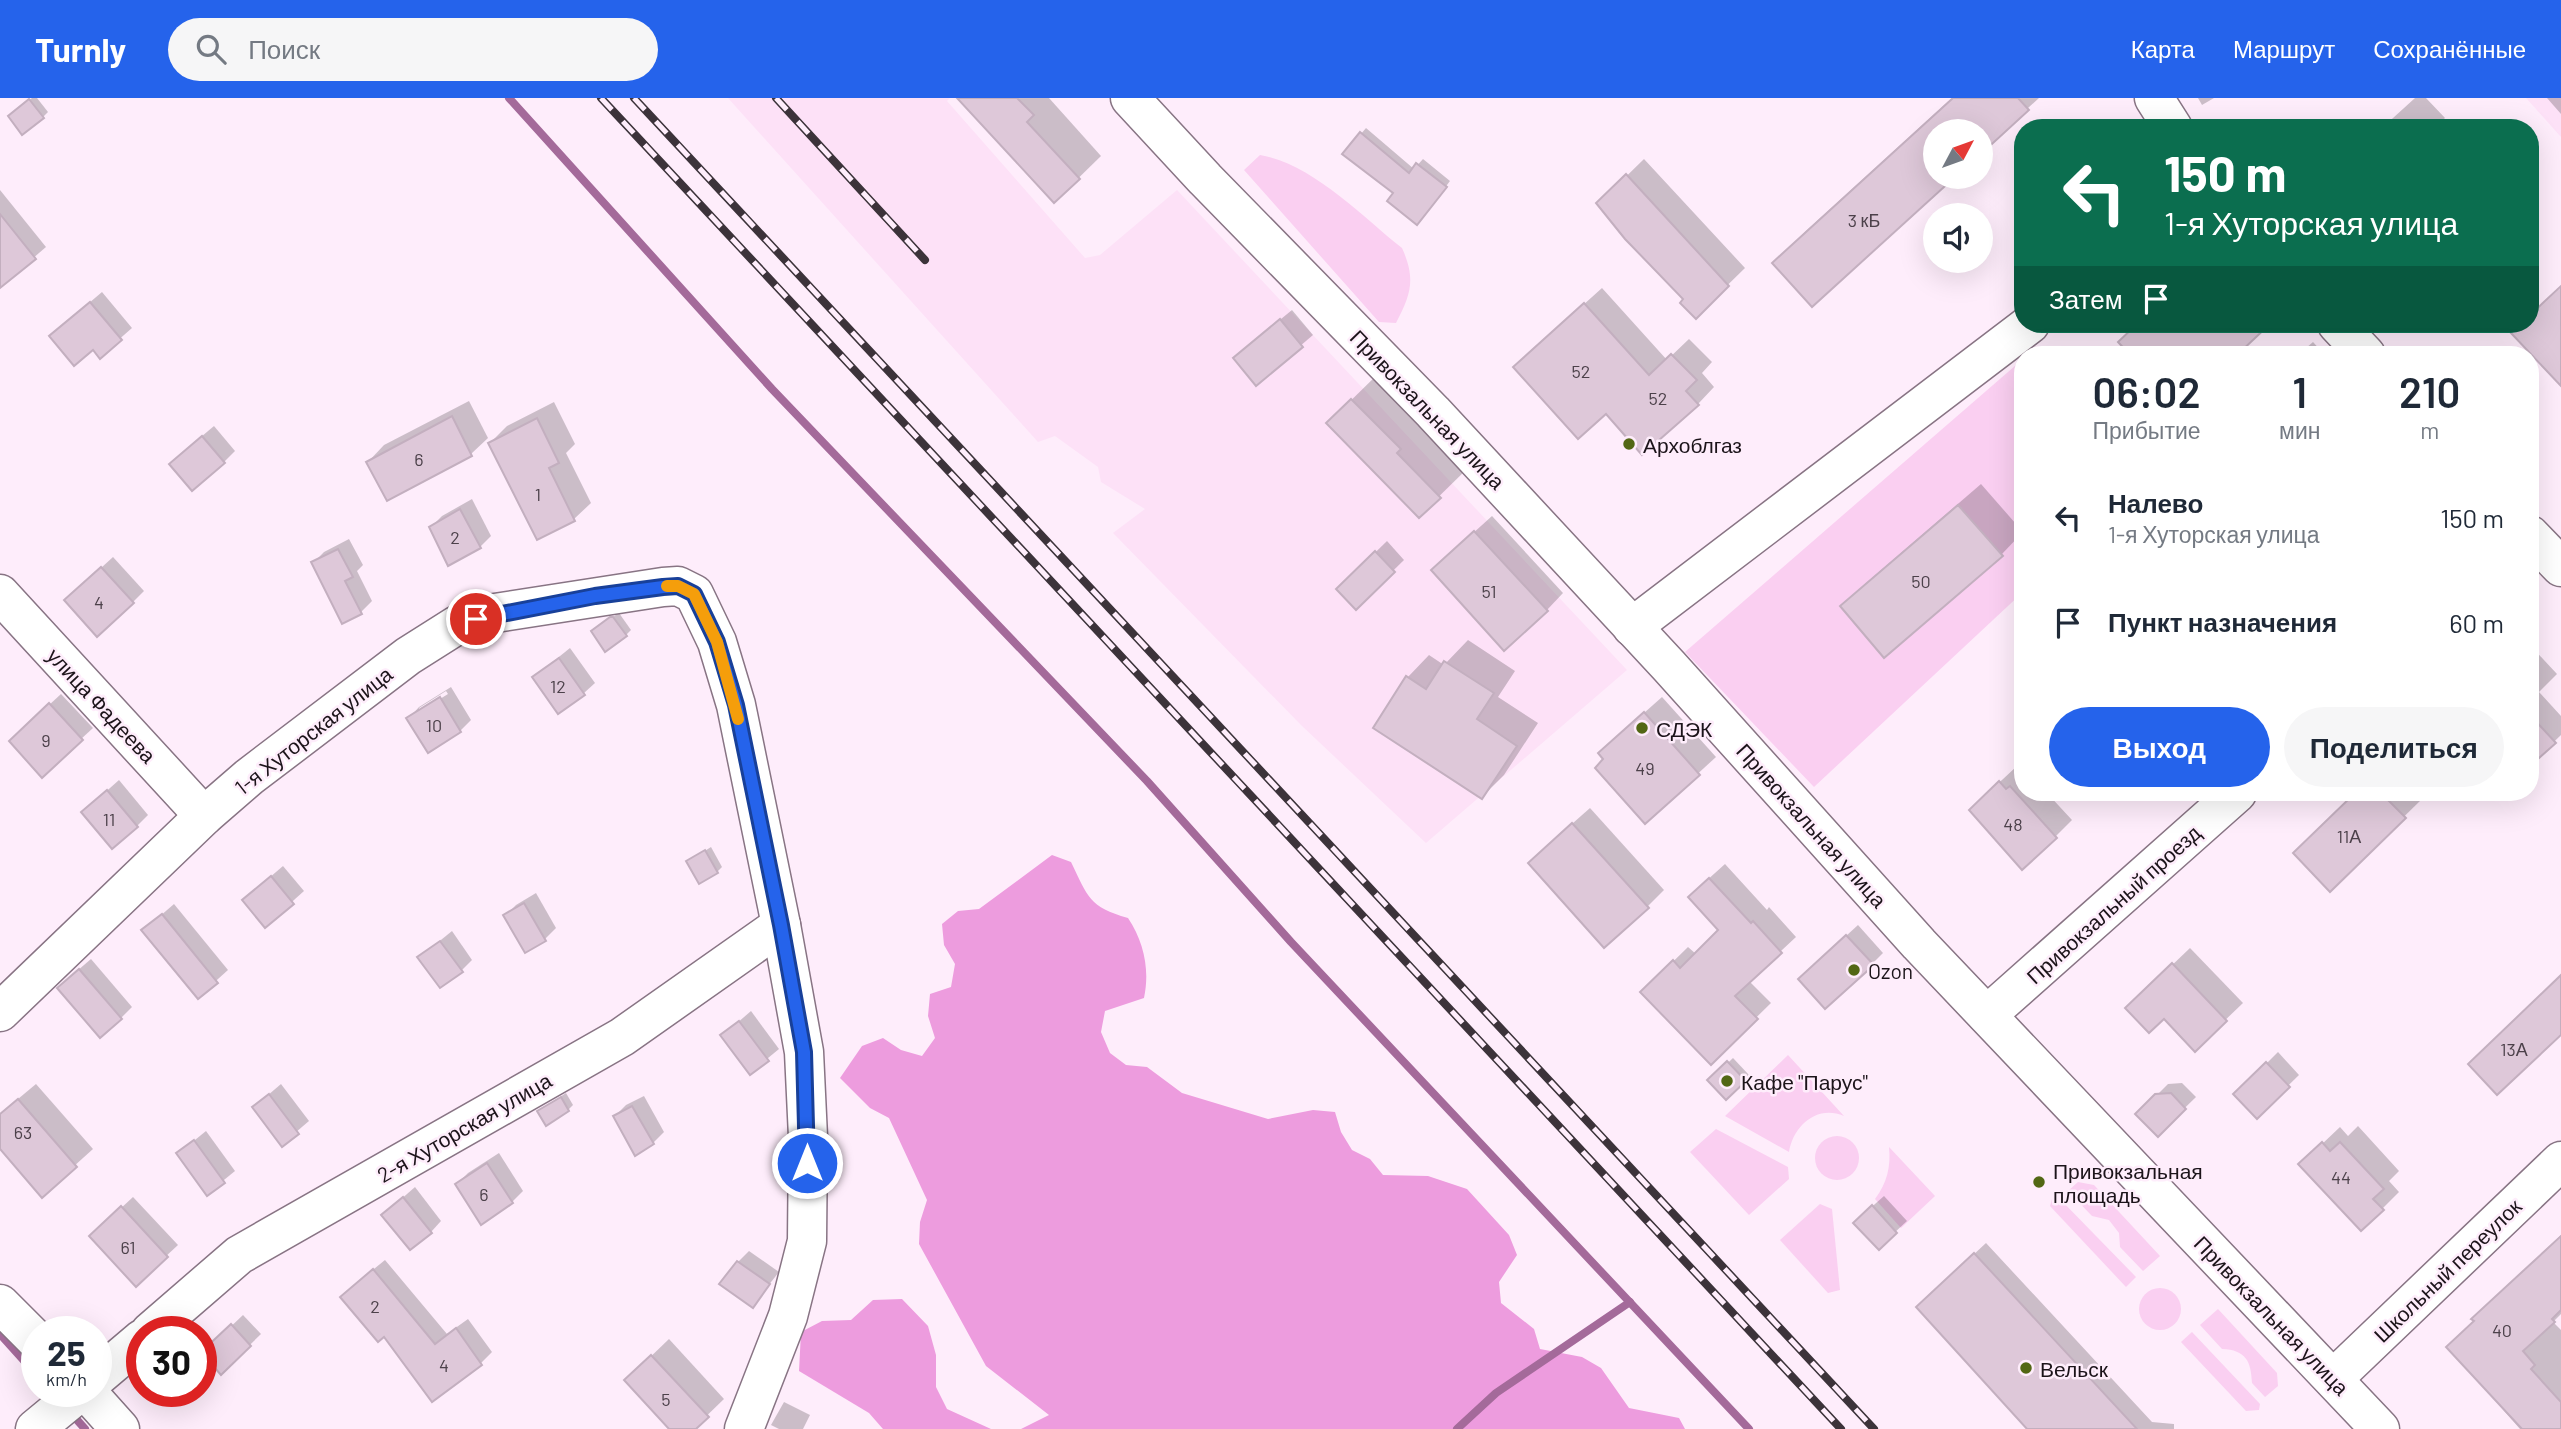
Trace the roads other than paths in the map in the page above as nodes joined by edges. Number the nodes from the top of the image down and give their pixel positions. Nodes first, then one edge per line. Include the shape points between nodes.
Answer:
1 (1130, 98) edge
2 (2154, 98) edge
3 (2167, 119) edge
4 (2018, 333) edge
5 (2345, 333) edge
6 (2358, 346) edge
7 (2539, 544) edge
8 (2561, 567) edge
9 (0, 594) edge
10 (1632, 627) junction
11 (2228, 801) edge
12 (204, 816) junction
13 (781, 925) junction
14 (0, 1012) edge
15 (1987, 1016) junction
16 (2561, 1161) edge
17 (0, 1304) edge
18 (168, 1316) edge
19 (21, 1325) edge
20 (126, 1353) edge
21 (112, 1364) edge
22 (2334, 1378) junction
23 (63, 1407) edge
24 (99, 1407) edge
25 (35, 1429) edge
26 (120, 1429) edge
27 (744, 1429) edge
28 (2380, 1429) edge

1 - 10 street, Привокзальная улица via 1433,412
2 - 3 street
4 - 10 street
5 - 6 street
7 - 8 street
9 - 12 street, улица Фадеева
10 - 15 street, Привокзальная улица
11 - 15 street, Привокзальный проезд
12 - 13 street, 1-я Хуторская улица via 248,777 408,656 457,625 495,614 678,586 694,594 717,642 736,705
12 - 14 street, 1-я Хуторская улица
13 - 18 street, 2-я Хуторская улица via 622,1037 239,1255
13 - 27 street via 804,1052 807,1241 788,1316
15 - 22 street, Привокзальная улица
16 - 22 street, Школьный переулок
17 - 19 street
20 - 21 street
22 - 28 street, Привокзальная улица
23 - 25 street
24 - 26 street

